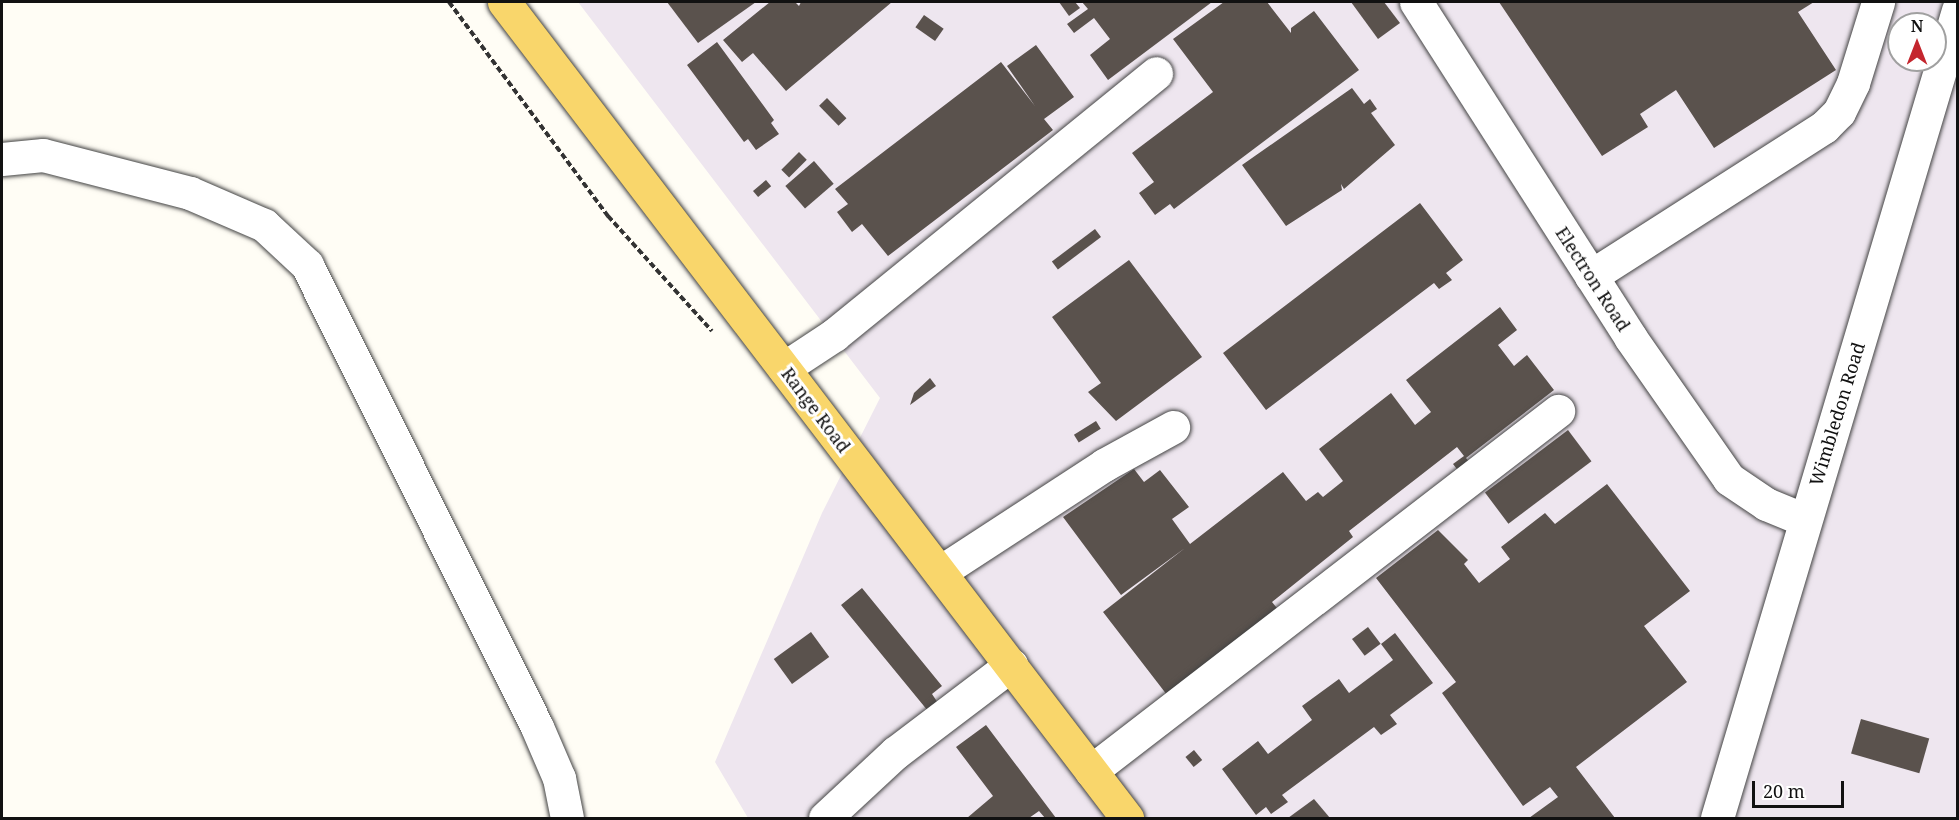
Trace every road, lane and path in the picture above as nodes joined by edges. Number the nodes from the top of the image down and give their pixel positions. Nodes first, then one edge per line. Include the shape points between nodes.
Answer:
1 (504, 2) edge
2 (1416, 2) edge
3 (1878, 2) edge
4 (1958, 10) edge
5 (1156, 73) dead end
6 (2, 159) edge
7 (1591, 276) junction
8 (784, 368) junction
9 (1558, 411) dead end
10 (1173, 427) dead end
11 (1805, 520) junction
12 (940, 572) junction
13 (1011, 665) junction
14 (1091, 771) junction
15 (567, 819) edge
16 (825, 819) edge
17 (1127, 819) edge
18 (1717, 819) edge

1 - 8 main road, Range Road
2 - 7 street, Electron Road
3 - 7 street via 1853,83 1839,112 1824,127
4 - 11 street, Wimbledon Road
5 - 8 street via 834,335
6 - 15 street via 43,155 190,193 264,225 307,265 537,727 559,778
7 - 11 street, Electron Road via 1729,479 1766,504
8 - 12 main road, Range Road
9 - 14 street
10 - 12 street via 1104,465
11 - 18 street, Wimbledon Road
12 - 13 main road, Range Road
13 - 14 main road, Range Road
13 - 16 street via 895,753
14 - 17 main road, Range Road

